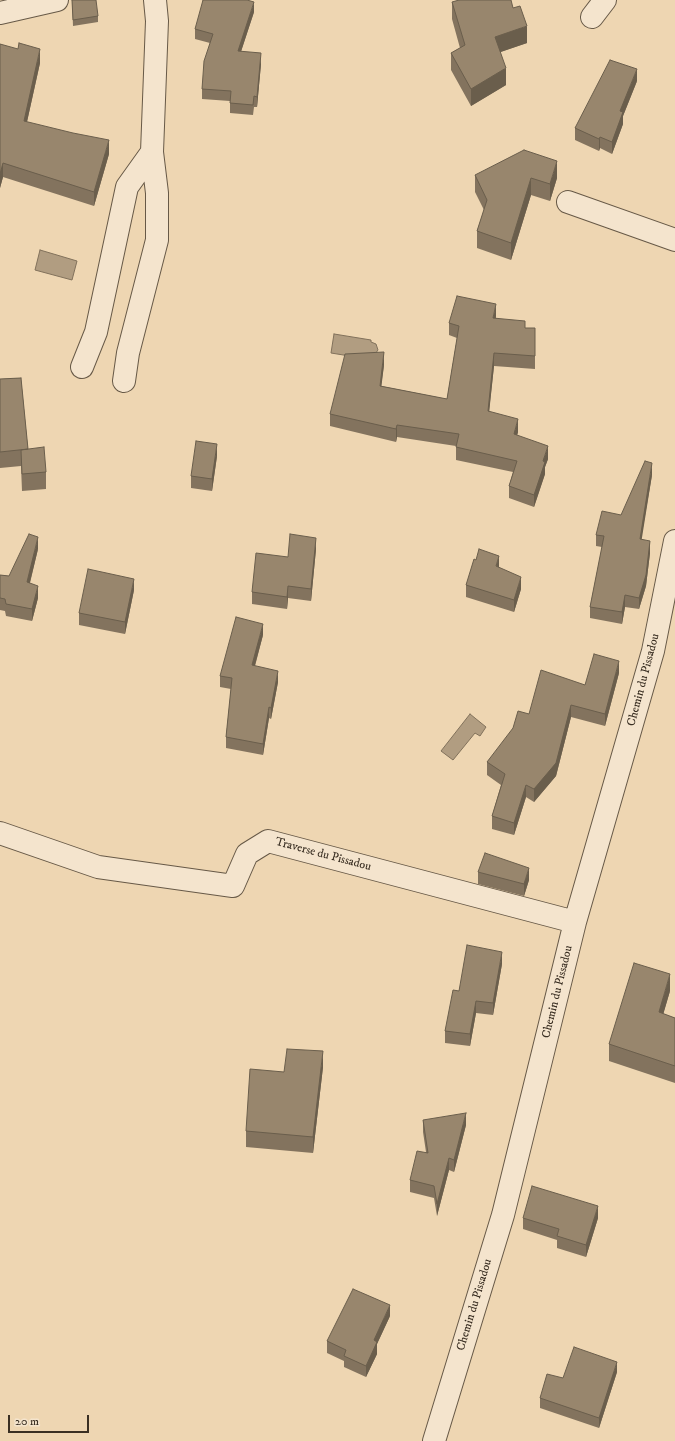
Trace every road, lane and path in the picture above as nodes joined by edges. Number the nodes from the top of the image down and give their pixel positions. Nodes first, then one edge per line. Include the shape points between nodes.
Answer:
1 (57, 0) edge
2 (155, 0) edge
3 (605, 0) edge
4 (0, 13) edge
5 (592, 17) dead end
6 (152, 152) junction
7 (568, 202) dead end
8 (675, 240) edge
9 (82, 367) dead end
10 (124, 381) dead end
11 (675, 541) edge
12 (0, 833) edge
13 (575, 922) junction
14 (434, 1441) edge

1 - 4 street
2 - 6 street via 157,21
3 - 5 street
6 - 9 street via 127,187 96,332
6 - 10 street via 157,193 157,240 128,353
7 - 8 street
11 - 13 street, Chemin du Pissadou via 653,651
12 - 13 street, Traverse du Pissadou via 98,867 233,886 247,854 268,840
13 - 14 street, Chemin du Pissadou via 503,1215

